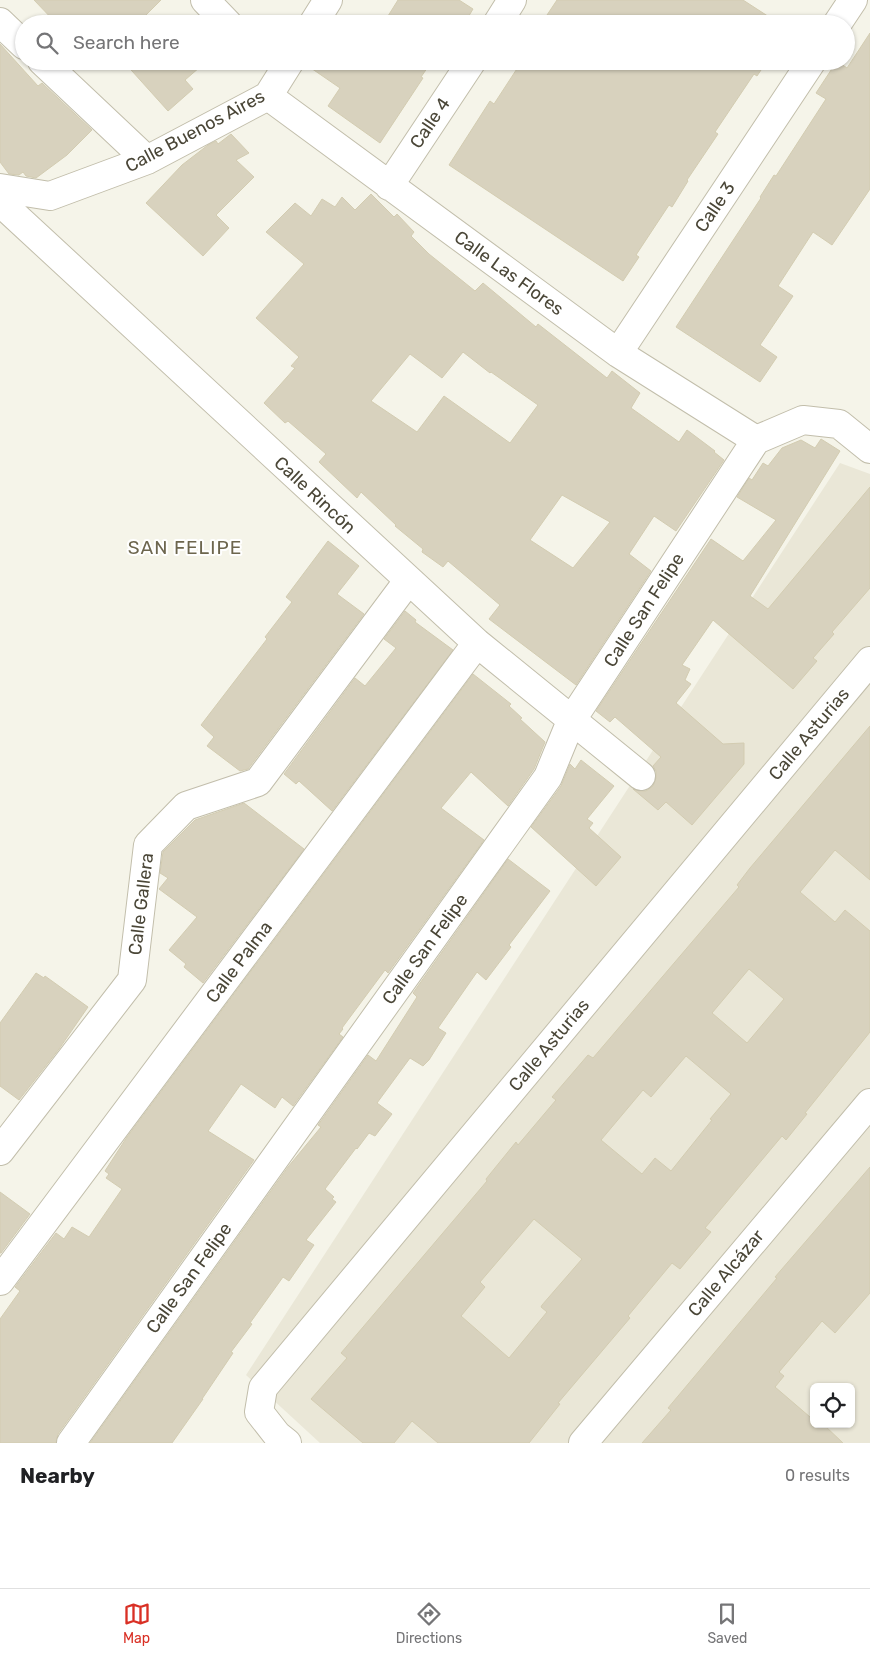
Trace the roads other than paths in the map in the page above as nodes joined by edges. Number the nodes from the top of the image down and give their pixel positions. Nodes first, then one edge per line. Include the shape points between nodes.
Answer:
1 (205, 0) edge
2 (328, 0) edge
3 (512, 0) edge
4 (853, 0) edge
5 (219, 15) edge
6 (319, 15) edge
7 (502, 15) edge
8 (843, 15) edge
9 (0, 22) edge
10 (15, 36) edge
11 (52, 70) edge
12 (466, 70) edge
13 (806, 70) edge
14 (276, 74) edge
15 (147, 160) junction
16 (389, 186) junction
17 (0, 188) edge
18 (0, 202) edge
19 (618, 353) junction
20 (756, 440) junction
21 (870, 449) edge
22 (408, 581) junction
23 (477, 643) junction
24 (870, 661) edge
25 (571, 721) junction
26 (641, 776) dead end
27 (870, 1103) edge
28 (0, 1151) edge
29 (0, 1281) edge
30 (282, 1439) edge
31 (71, 1443) edge
32 (583, 1443) edge

1 - 5 street
2 - 6 street
3 - 7 street
4 - 8 street
9 - 10 street
11 - 15 street
12 - 16 street, Calle 4
13 - 19 street, Calle 3
14 - 15 street, Calle Buenos Aires
14 - 16 street, Calle Las Flores
15 - 17 street, Calle Buenos Aires via 50,196
16 - 19 street, Calle Las Flores
18 - 22 street, Calle Rincón
19 - 20 street, Calle Las Flores
20 - 21 street via 803,420 839,424
20 - 25 street, Calle San Felipe
22 - 23 street, Calle Rincón
22 - 28 street, Calle Gallera via 258,782 186,806 148,844 132,980
23 - 25 street, Calle Rincón
23 - 29 street, Calle Palma
24 - 30 street, Calle Asturias via 263,1388 259,1412
25 - 26 street, Calle Rincón
25 - 31 street, Calle San Felipe via 548,777
27 - 32 street, Calle Alcázar

